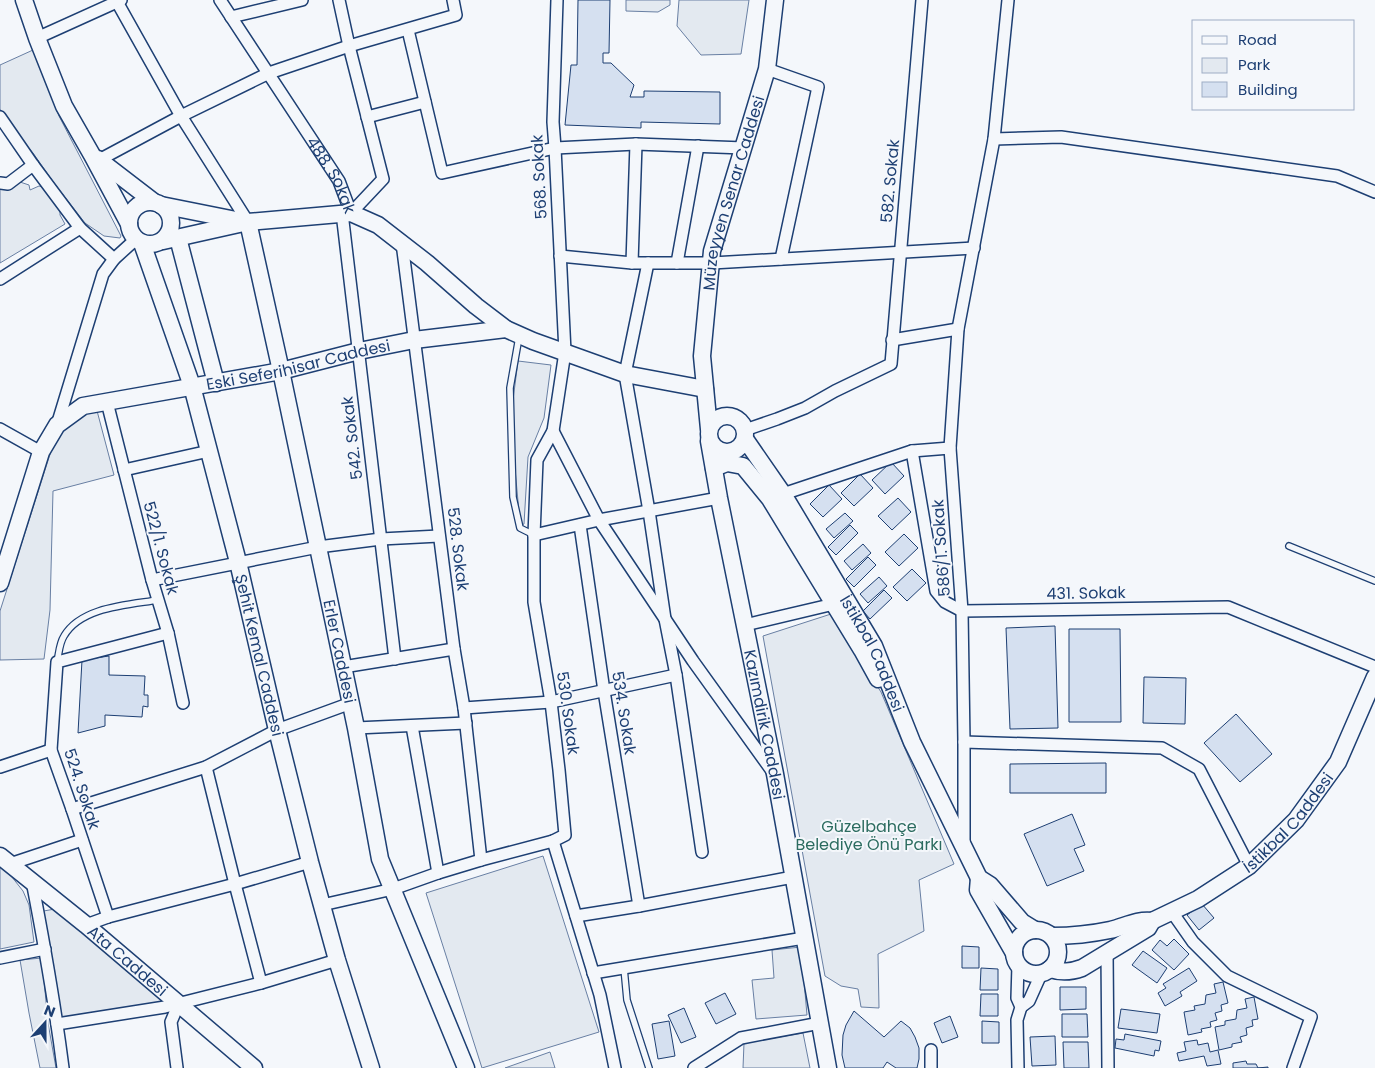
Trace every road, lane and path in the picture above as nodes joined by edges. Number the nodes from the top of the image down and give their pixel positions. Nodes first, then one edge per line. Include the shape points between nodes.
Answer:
1 (24, 0) edge
2 (220, 0) edge
3 (302, 0) edge
4 (339, 0) edge
5 (453, 0) edge
6 (557, 0) edge
7 (776, 0) edge
8 (922, 0) edge
9 (1008, 0) edge
10 (118, 1) edge
11 (232, 17) junction
12 (408, 30) junction
13 (37, 38) junction
14 (349, 46) junction
15 (767, 69) junction
16 (269, 72) junction
17 (425, 102) junction
18 (181, 116) junction
19 (0, 117) edge
20 (367, 117) junction
21 (994, 139) junction
22 (636, 144) junction
23 (698, 146) junction
24 (555, 148) junction
25 (744, 148) junction
26 (96, 157) junction
27 (33, 165) junction
28 (0, 182) edge
29 (1375, 192) edge
30 (157, 204) junction
31 (346, 213) junction
32 (248, 222) junction
33 (129, 224) junction
34 (80, 228) junction
35 (170, 239) junction
36 (139, 241) junction
37 (402, 243) junction
38 (974, 248) junction
39 (900, 252) junction
40 (560, 256) junction
41 (114, 259) junction
42 (781, 259) junction
43 (632, 263) junction
44 (648, 263) junction
45 (676, 263) junction
46 (712, 263) junction
47 (0, 280) edge
48 (958, 329) junction
49 (512, 332) junction
50 (414, 340) junction
51 (892, 340) junction
52 (358, 350) junction
53 (565, 352) junction
54 (281, 371) junction
55 (625, 374) junction
56 (216, 383) junction
57 (192, 386) junction
58 (705, 389) junction
59 (107, 402) junction
60 (734, 417) junction
61 (57, 425) junction
62 (0, 429) edge
63 (553, 431) junction
64 (709, 435) junction
65 (745, 435) junction
66 (950, 448) junction
67 (912, 450) junction
68 (209, 451) junction
69 (41, 452) junction
70 (731, 452) junction
71 (743, 466) junction
72 (714, 468) junction
73 (124, 470) junction
74 (783, 494) junction
75 (719, 498) junction
76 (649, 511) junction
77 (599, 520) junction
78 (580, 525) junction
79 (534, 535) junction
80 (440, 536) junction
81 (381, 539) junction
82 (1289, 546) dead end
83 (318, 547) junction
84 (238, 562) junction
85 (152, 580) junction
86 (1375, 580) edge
87 (0, 583) edge
88 (158, 600) junction
89 (834, 604) junction
90 (962, 612) junction
91 (665, 619) junction
92 (745, 626) junction
93 (168, 633) junction
94 (454, 649) junction
95 (395, 658) junction
96 (57, 662) junction
97 (343, 667) junction
98 (1375, 667) edge
99 (676, 675) junction
100 (1375, 677) edge
101 (604, 691) junction
102 (551, 702) junction
103 (183, 703) dead end
104 (350, 703) junction
105 (464, 708) junction
106 (466, 723) junction
107 (412, 726) junction
108 (356, 728) junction
109 (277, 730) junction
110 (912, 742) junction
111 (964, 742) junction
112 (51, 750) junction
113 (206, 766) junction
114 (0, 767) edge
115 (774, 774) junction
116 (72, 808) junction
117 (82, 840) junction
118 (553, 841) junction
119 (964, 848) junction
120 (702, 852) dead end
121 (481, 860) junction
122 (5, 861) edge
123 (310, 862) junction
124 (1249, 866) junction
125 (438, 873) junction
126 (793, 877) junction
127 (979, 878) junction
128 (32, 881) junction
129 (235, 884) junction
130 (393, 889) junction
131 (322, 905) junction
132 (639, 906) junction
133 (1172, 912) junction
134 (576, 916) junction
135 (108, 917) junction
136 (1152, 921) junction
137 (86, 925) junction
138 (1035, 930) junction
139 (1052, 936) junction
140 (804, 938) junction
141 (45, 950) junction
142 (1107, 952) junction
143 (0, 958) edge
144 (1016, 959) junction
145 (337, 960) junction
146 (624, 968) junction
147 (1046, 971) junction
148 (593, 973) junction
149 (261, 983) junction
150 (179, 1004) junction
151 (1021, 1007) junction
152 (820, 1023) junction
153 (57, 1024) junction
154 (931, 1050) dead end
155 (63, 1068) edge
156 (177, 1068) edge
157 (254, 1068) edge
158 (371, 1068) edge
159 (466, 1068) edge
160 (614, 1068) edge
161 (649, 1068) edge
162 (694, 1068) edge
163 (828, 1068) edge
164 (931, 1068) edge
165 (1018, 1068) edge
166 (1108, 1068) edge
167 (1293, 1068) edge

1 - 13 main road
2 - 11 street, 488. Sokak
3 - 11 street
4 - 14 street
5 - 12 street via 456,15
6 - 24 street, 568. Sokak
7 - 15 main road, Müzeyyen Senar Caddesi
8 - 39 street, 582. Sokak
9 - 21 street, 586/1. Sokak
10 - 13 street
10 - 18 street
11 - 16 street, 488. Sokak
12 - 14 street
12 - 17 street
13 - 26 main road via 64,106
14 - 16 street
14 - 20 street
15 - 25 main road, Müzeyyen Senar Caddesi
15 - 42 street via 818,87
16 - 18 street
16 - 31 street, 488. Sokak via 338,181
17 - 20 street
17 - 24 street via 442,173
18 - 26 street
18 - 32 street
19 - 27 street
20 - 31 street via 382,179
21 - 29 street via 1061,137 1337,176
21 - 38 street, 586/1. Sokak
22 - 23 street
22 - 24 street
22 - 43 street
23 - 25 street
23 - 45 street
24 - 40 street, 568. Sokak
25 - 46 main road, Müzeyyen Senar Caddesi via 712,251
26 - 30 main road
26 - 33 main road
27 - 28 street via 8,184
27 - 34 street
30 - 32 main road
30 - 33 main road via 147,202 135,208
30 - 35 main road via 170,215
31 - 32 main road
31 - 37 main road, 488. Sokak via 378,225
31 - 52 street, 542. Sokak
32 - 35 main road
32 - 54 main road, Erler Caddesi
33 - 36 main road via 130,231
34 - 41 street
34 - 47 street
35 - 36 main road via 149,245
35 - 56 main road
36 - 41 street
36 - 57 main road, Şehit Kemal Caddesi
37 - 49 main road, 488. Sokak
37 - 50 street, 528. Sokak
38 - 39 street
38 - 48 street, 586/1. Sokak
39 - 42 street
39 - 51 street, 582. Sokak
40 - 43 street
40 - 53 street, 568. Sokak
41 - 61 street via 103,274
42 - 46 street
43 - 44 street
44 - 45 street
44 - 55 street
45 - 46 street
46 - 58 main road, Müzeyyen Senar Caddesi via 702,356
48 - 51 street
48 - 66 street, 586/1. Sokak
49 - 50 main road, Eski Seferihisar Caddesi
49 - 53 main road, Eski Seferihisar Caddesi
49 - 79 lane via 512,496 520,528
50 - 52 main road, Eski Seferihisar Caddesi
50 - 80 street, 528. Sokak
51 - 65 street, 582. Sokak via 891,364
52 - 54 main road, Eski Seferihisar Caddesi
52 - 81 street, 542. Sokak
53 - 55 main road, Eski Seferihisar Caddesi
53 - 63 street, 530. Sokak
54 - 56 main road, Eski Seferihisar Caddesi
54 - 83 main road, Erler Caddesi
55 - 58 main road, Eski Seferihisar Caddesi
55 - 76 street
56 - 57 main road, Eski Seferihisar Caddesi
57 - 59 main road, Eski Seferihisar Caddesi
57 - 68 main road, Şehit Kemal Caddesi
58 - 60 main road
58 - 64 main road, Müzeyyen Senar Caddesi
59 - 61 main road, Eski Seferihisar Caddesi via 83,406
59 - 73 street, 522/1. Sokak
60 - 64 main road via 721,416 711,424
60 - 65 main road via 739,420
61 - 69 main road, Eski Seferihisar Caddesi
62 - 69 street
63 - 77 street
63 - 79 street, 530. Sokak via 536,460
64 - 70 main road via 718,450
64 - 72 main road, Kazımdirik Caddesi
65 - 70 main road via 739,449
65 - 74 main road, İstikbal Caddesi
66 - 67 street
66 - 90 street, 586/1. Sokak
67 - 74 street
67 - 90 street via 936,591 945,602
68 - 73 street
68 - 84 main road, Şehit Kemal Caddesi
69 - 87 main road, Eski Seferihisar Caddesi
70 - 71 main road
71 - 72 main road via 726,463
71 - 89 main road via 770,499
72 - 75 main road, Kazımdirik Caddesi
73 - 85 street, 522/1. Sokak
74 - 110 main road, İstikbal Caddesi via 874,646
75 - 76 street
75 - 92 main road, Kazımdirik Caddesi
76 - 77 street
76 - 91 street
77 - 78 street
77 - 91 street
78 - 79 street
78 - 101 street, 534. Sokak
79 - 102 street, 530. Sokak via 534,602
80 - 81 street
80 - 94 street, 528. Sokak
81 - 83 street
81 - 95 street, 542. Sokak
82 - 86 lane
83 - 84 street
83 - 97 main road, Erler Caddesi
84 - 85 street
84 - 109 main road, Şehit Kemal Caddesi
85 - 88 street, 522/1. Sokak
88 - 93 street, 522/1. Sokak
88 - 96 lane via 100,610 84,617 62,638
89 - 92 street
89 - 110 main road
90 - 98 street, 431. Sokak via 1228,607
90 - 111 street, 586/1. Sokak
91 - 99 street
91 - 115 street
92 - 115 main road, Kazımdirik Caddesi
93 - 96 street
93 - 103 street, 522/1. Sokak
94 - 95 street
94 - 105 street, 528. Sokak
95 - 97 street
96 - 112 street, 524. Sokak
97 - 104 main road, Erler Caddesi
99 - 101 street
99 - 120 street
100 - 124 main road, İstikbal Caddesi via 1338,762 1296,820
101 - 102 street
101 - 132 street, 534. Sokak
102 - 105 street
102 - 118 street, 530. Sokak via 565,836
104 - 108 main road, Erler Caddesi
104 - 109 street
105 - 106 street, 528. Sokak
106 - 107 street
106 - 121 street, 528. Sokak
107 - 108 street
107 - 125 street
108 - 130 main road, Erler Caddesi via 380,859
109 - 113 street
109 - 123 main road, Şehit Kemal Caddesi
110 - 119 main road, İstikbal Caddesi
111 - 119 street, 586/1. Sokak
111 - 124 street via 1162,748 1199,770
112 - 114 street
112 - 116 street, 524. Sokak
113 - 116 street
113 - 129 street
115 - 126 main road, Kazımdirik Caddesi
116 - 117 street, 524. Sokak
117 - 122 street
117 - 135 street, 524. Sokak
118 - 121 street
118 - 134 street
119 - 127 main road, İstikbal Caddesi
121 - 125 street
122 - 128 main road, Ata Caddesi
123 - 129 street
123 - 131 main road, Şehit Kemal Caddesi
124 - 133 main road, İstikbal Caddesi
125 - 130 street
126 - 132 street
126 - 140 main road, Kazımdirik Caddesi
127 - 138 main road, İstikbal Caddesi via 990,884 1022,922
127 - 144 main road, İstikbal Caddesi via 978,890
128 - 137 main road, Ata Caddesi
128 - 141 street
129 - 135 street
129 - 149 street
130 - 131 street
130 - 159 main road, Erler Caddesi
131 - 145 main road, Şehit Kemal Caddesi
132 - 134 street
133 - 136 main road, İstikbal Caddesi
133 - 167 street via 1193,942 1227,976 1311,1018
134 - 148 street
135 - 137 street
136 - 139 main road, İstikbal Caddesi via 1072,936
136 - 142 main road, İstikbal Caddesi via 1148,928
137 - 150 main road, Ata Caddesi
138 - 139 main road
138 - 144 main road via 1026,932 1015,943
139 - 147 main road via 1058,955
140 - 146 street
140 - 152 main road, Kazımdirik Caddesi
141 - 143 street
141 - 153 street
142 - 147 main road, İstikbal Caddesi via 1071,972
142 - 166 street
144 - 147 main road via 1030,973
144 - 151 street via 1017,998
145 - 149 street
145 - 158 main road, Şehit Kemal Caddesi
146 - 148 street
146 - 161 lane via 627,1000
147 - 151 street via 1029,1001
148 - 160 street
149 - 150 street
150 - 153 street
150 - 156 street via 170,1022
150 - 157 main road, Ata Caddesi
151 - 165 street
152 - 162 street via 741,1038
152 - 163 main road, Kazımdirik Caddesi
153 - 155 street
154 - 164 street

